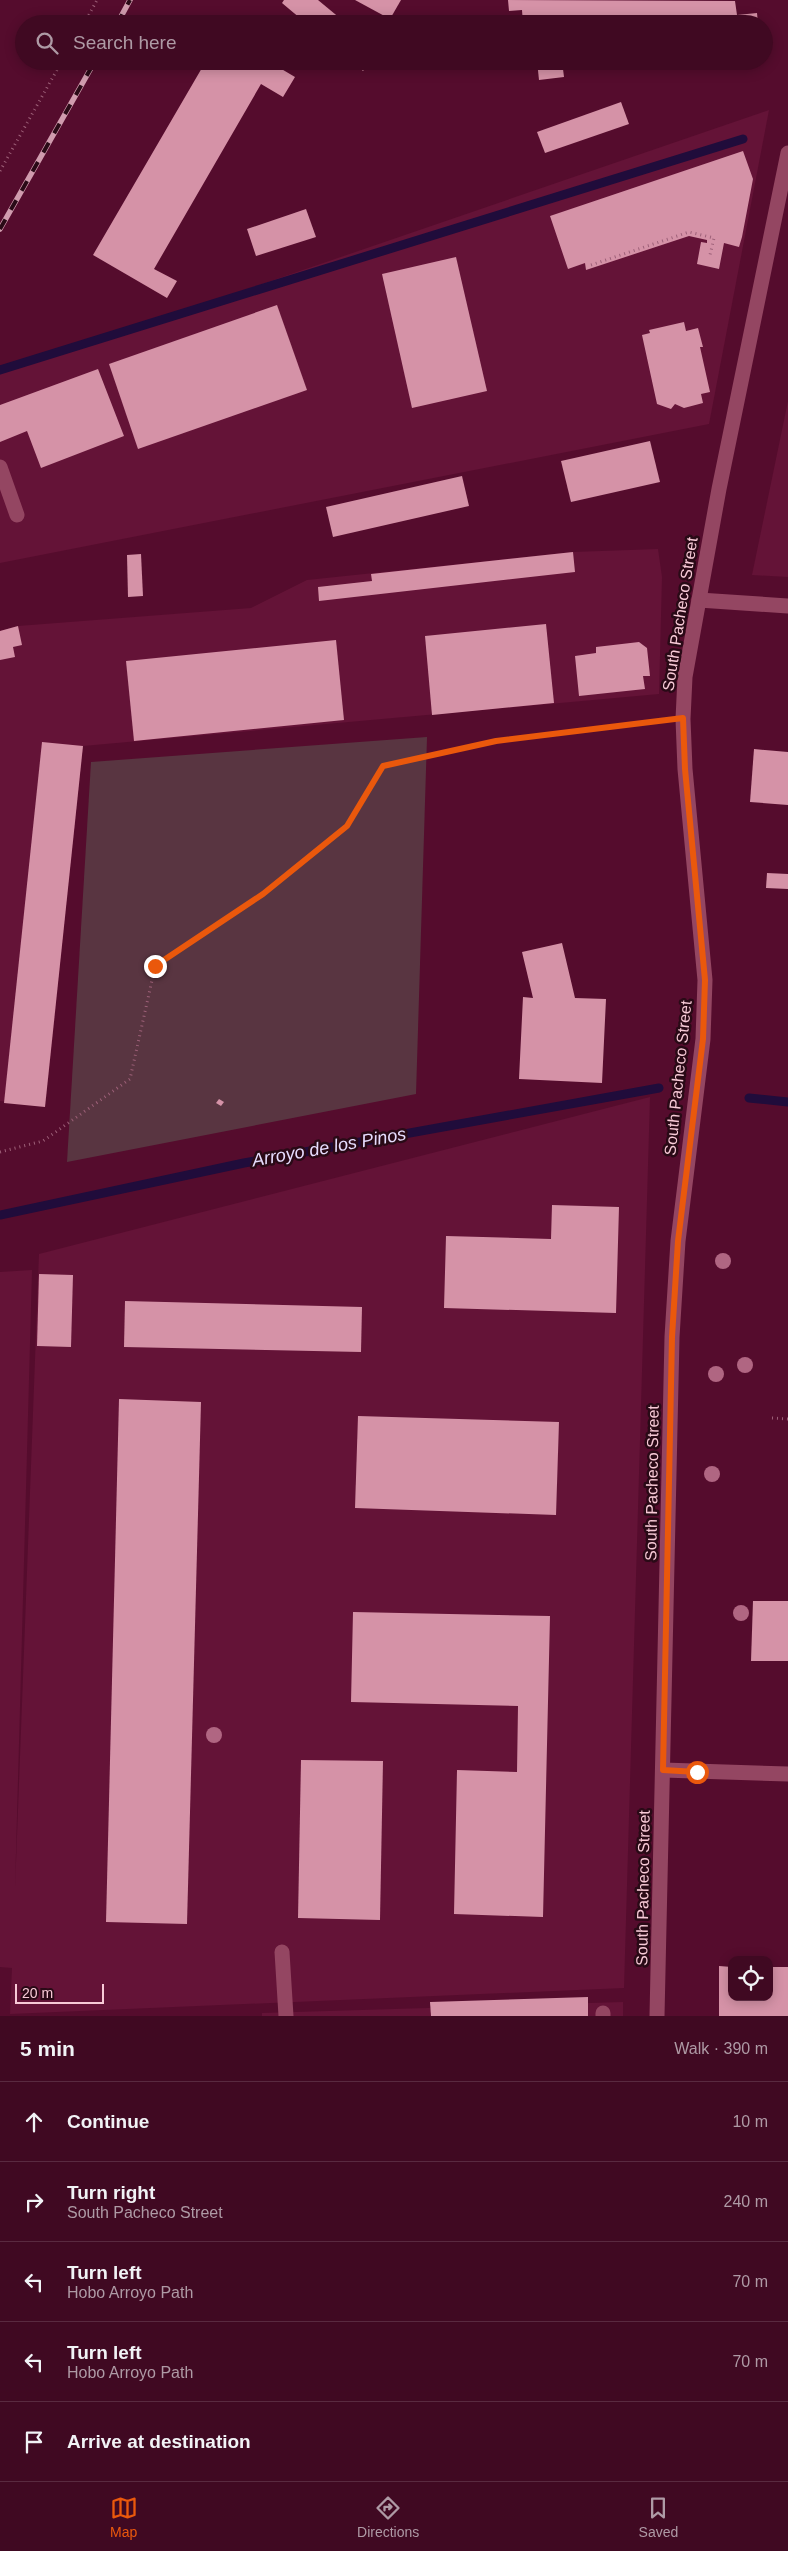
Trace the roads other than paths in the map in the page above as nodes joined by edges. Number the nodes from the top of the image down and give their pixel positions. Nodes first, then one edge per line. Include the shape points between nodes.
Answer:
1 (788, 153) edge
2 (0, 467) edge
3 (17, 515) dead end
4 (699, 600) junction
5 (788, 606) edge
6 (663, 1770) junction
7 (788, 1774) edge
8 (282, 1952) dead end
9 (286, 2016) edge
10 (658, 2016) edge

1 - 4 street, South Pacheco Street
2 - 3 street
4 - 5 street
4 - 6 street, South Pacheco Street via 685,677 683,718 705,980 703,1039 678,1241 673,1328
6 - 7 street
6 - 10 street, South Pacheco Street
8 - 9 street

